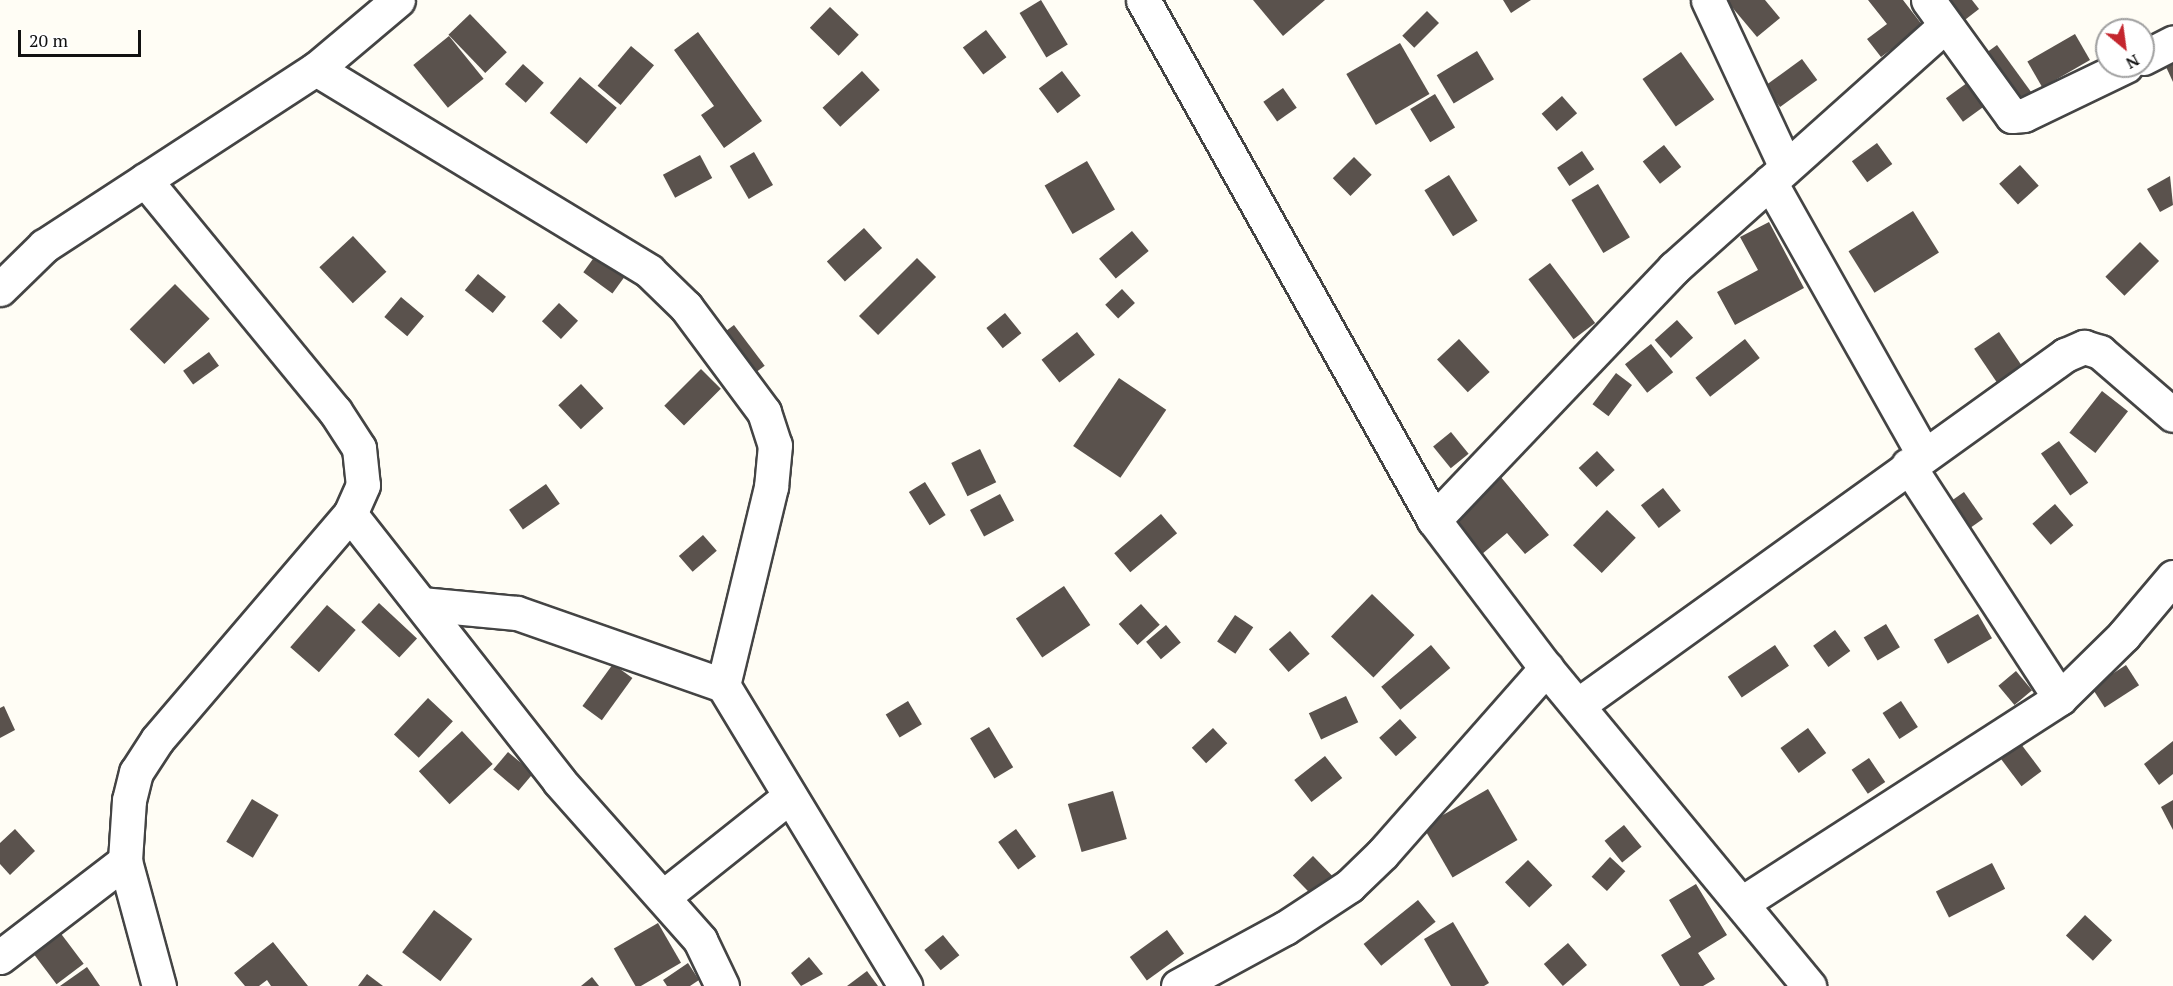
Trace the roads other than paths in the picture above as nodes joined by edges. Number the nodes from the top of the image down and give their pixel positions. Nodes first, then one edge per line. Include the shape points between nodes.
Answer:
1 (399, 0) edge
2 (1143, 0) edge
3 (1708, 0) edge
4 (1936, 13) edge
5 (2173, 44) edge
6 (2155, 52) edge
7 (316, 69) junction
8 (2101, 78) edge
9 (1778, 174) junction
10 (145, 180) junction
11 (0, 289) edge
12 (2173, 415) edge
13 (1916, 459) junction
14 (350, 514) junction
15 (1434, 519) junction
16 (2173, 577) edge
17 (421, 604) junction
18 (1546, 668) junction
19 (723, 685) junction
20 (2060, 698) junction
21 (1578, 705) junction
22 (790, 796) junction
23 (125, 861) junction
24 (663, 897) junction
25 (1742, 903) junction
26 (0, 957) edge
27 (159, 986) edge
28 (722, 986) edge
29 (905, 986) edge
30 (1178, 986) edge
31 (1809, 986) edge

1 - 7 street
2 - 15 street
3 - 9 street
4 - 8 street via 2012,116 2024,115
4 - 9 street
5 - 6 street
7 - 10 street
7 - 19 street via 649,271 686,307 764,412 775,445 771,487
9 - 13 street
9 - 15 street via 1674,268
10 - 11 street via 44,246
10 - 14 street via 359,448 363,485
12 - 13 street via 2100,352 2084,347 2065,355
13 - 20 street
13 - 21 street
14 - 17 street
14 - 23 street via 157,740 136,772 129,800
15 - 18 street
16 - 20 street via 2124,635
17 - 19 street via 517,613
17 - 24 street via 559,782
18 - 21 street
18 - 30 street via 1383,853 1349,886 1285,928
19 - 22 street
20 - 25 street
21 - 25 street
22 - 24 street
22 - 29 street
23 - 26 street
23 - 27 street
24 - 28 street via 700,940
25 - 31 street

